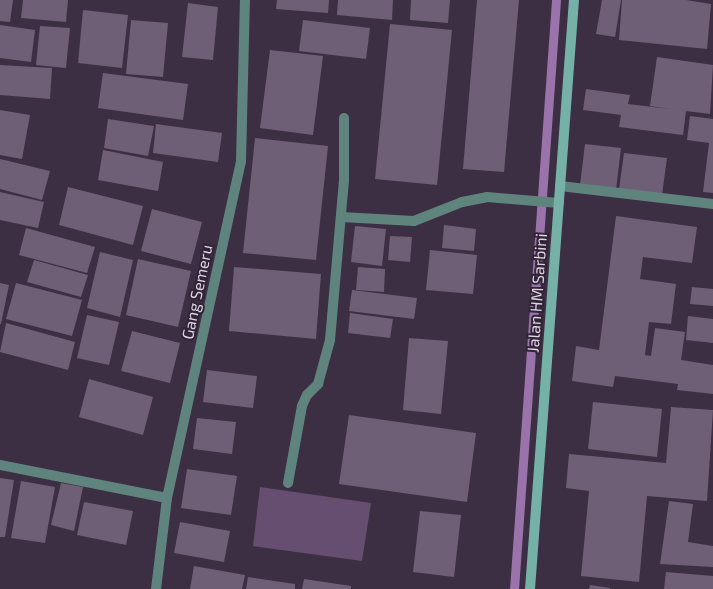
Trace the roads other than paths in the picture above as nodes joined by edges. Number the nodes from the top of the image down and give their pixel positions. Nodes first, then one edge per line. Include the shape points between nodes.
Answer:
1 (246, 0) edge
2 (574, 0) edge
3 (344, 118) dead end
4 (560, 186) junction
5 (554, 202) junction
6 (713, 204) edge
7 (341, 217) junction
8 (0, 465) edge
9 (288, 483) dead end
10 (168, 498) junction
11 (156, 589) edge
12 (530, 589) edge

1 - 10 street, Gang Semeru via 240,161
2 - 4 main road, Jalan HM Sarbini
3 - 7 street
4 - 5 main road, Jalan HM Sarbini
4 - 6 street
5 - 7 street via 487,197 462,202 414,221
5 - 12 main road, Jalan HM Sarbini
7 - 9 street via 330,340 318,384 307,394 302,406
8 - 10 street
10 - 11 street, Gang Semeru

